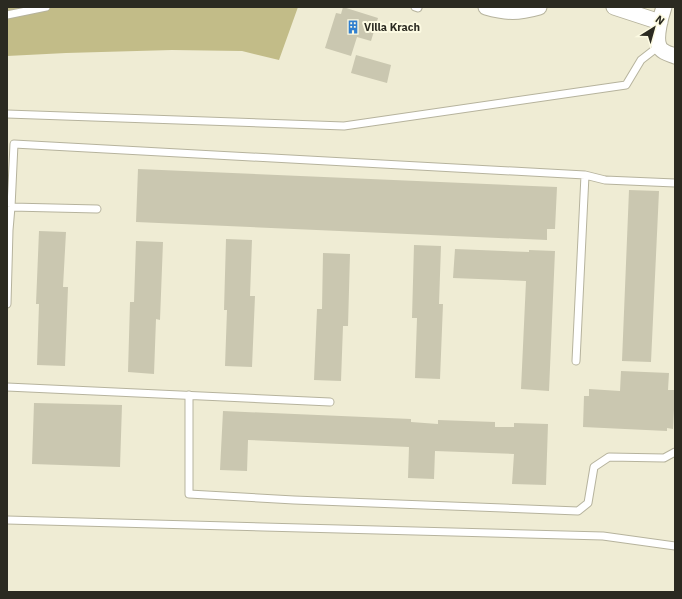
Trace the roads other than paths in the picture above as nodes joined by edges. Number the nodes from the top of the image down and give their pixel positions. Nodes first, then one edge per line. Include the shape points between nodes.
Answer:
1 (46, 7) edge
2 (486, 7) edge
3 (539, 7) edge
4 (614, 7) edge
5 (664, 7) edge
6 (7, 15) edge
7 (660, 22) junction
8 (659, 46) junction
9 (675, 56) edge
10 (7, 114) edge
11 (585, 175) junction
12 (675, 183) edge
13 (11, 207) junction
14 (97, 209) dead end
15 (8, 230) edge
16 (7, 304) edge
17 (576, 361) dead end
18 (7, 387) edge
19 (189, 395) junction
20 (330, 402) dead end
21 (675, 452) edge
22 (7, 520) edge
23 (675, 546) edge

1 - 6 lane
2 - 3 street via 503,12 525,11
4 - 7 street
5 - 7 street
7 - 8 street
8 - 9 street via 664,52
8 - 10 lane via 641,60 626,85 344,126
11 - 12 lane via 605,180
11 - 13 lane via 14,144
11 - 17 lane
13 - 14 lane
13 - 15 lane
15 - 16 lane
18 - 19 lane
19 - 20 lane
19 - 21 lane via 189,494 578,511 588,503 594,467 609,456 664,458
22 - 23 lane via 603,536

